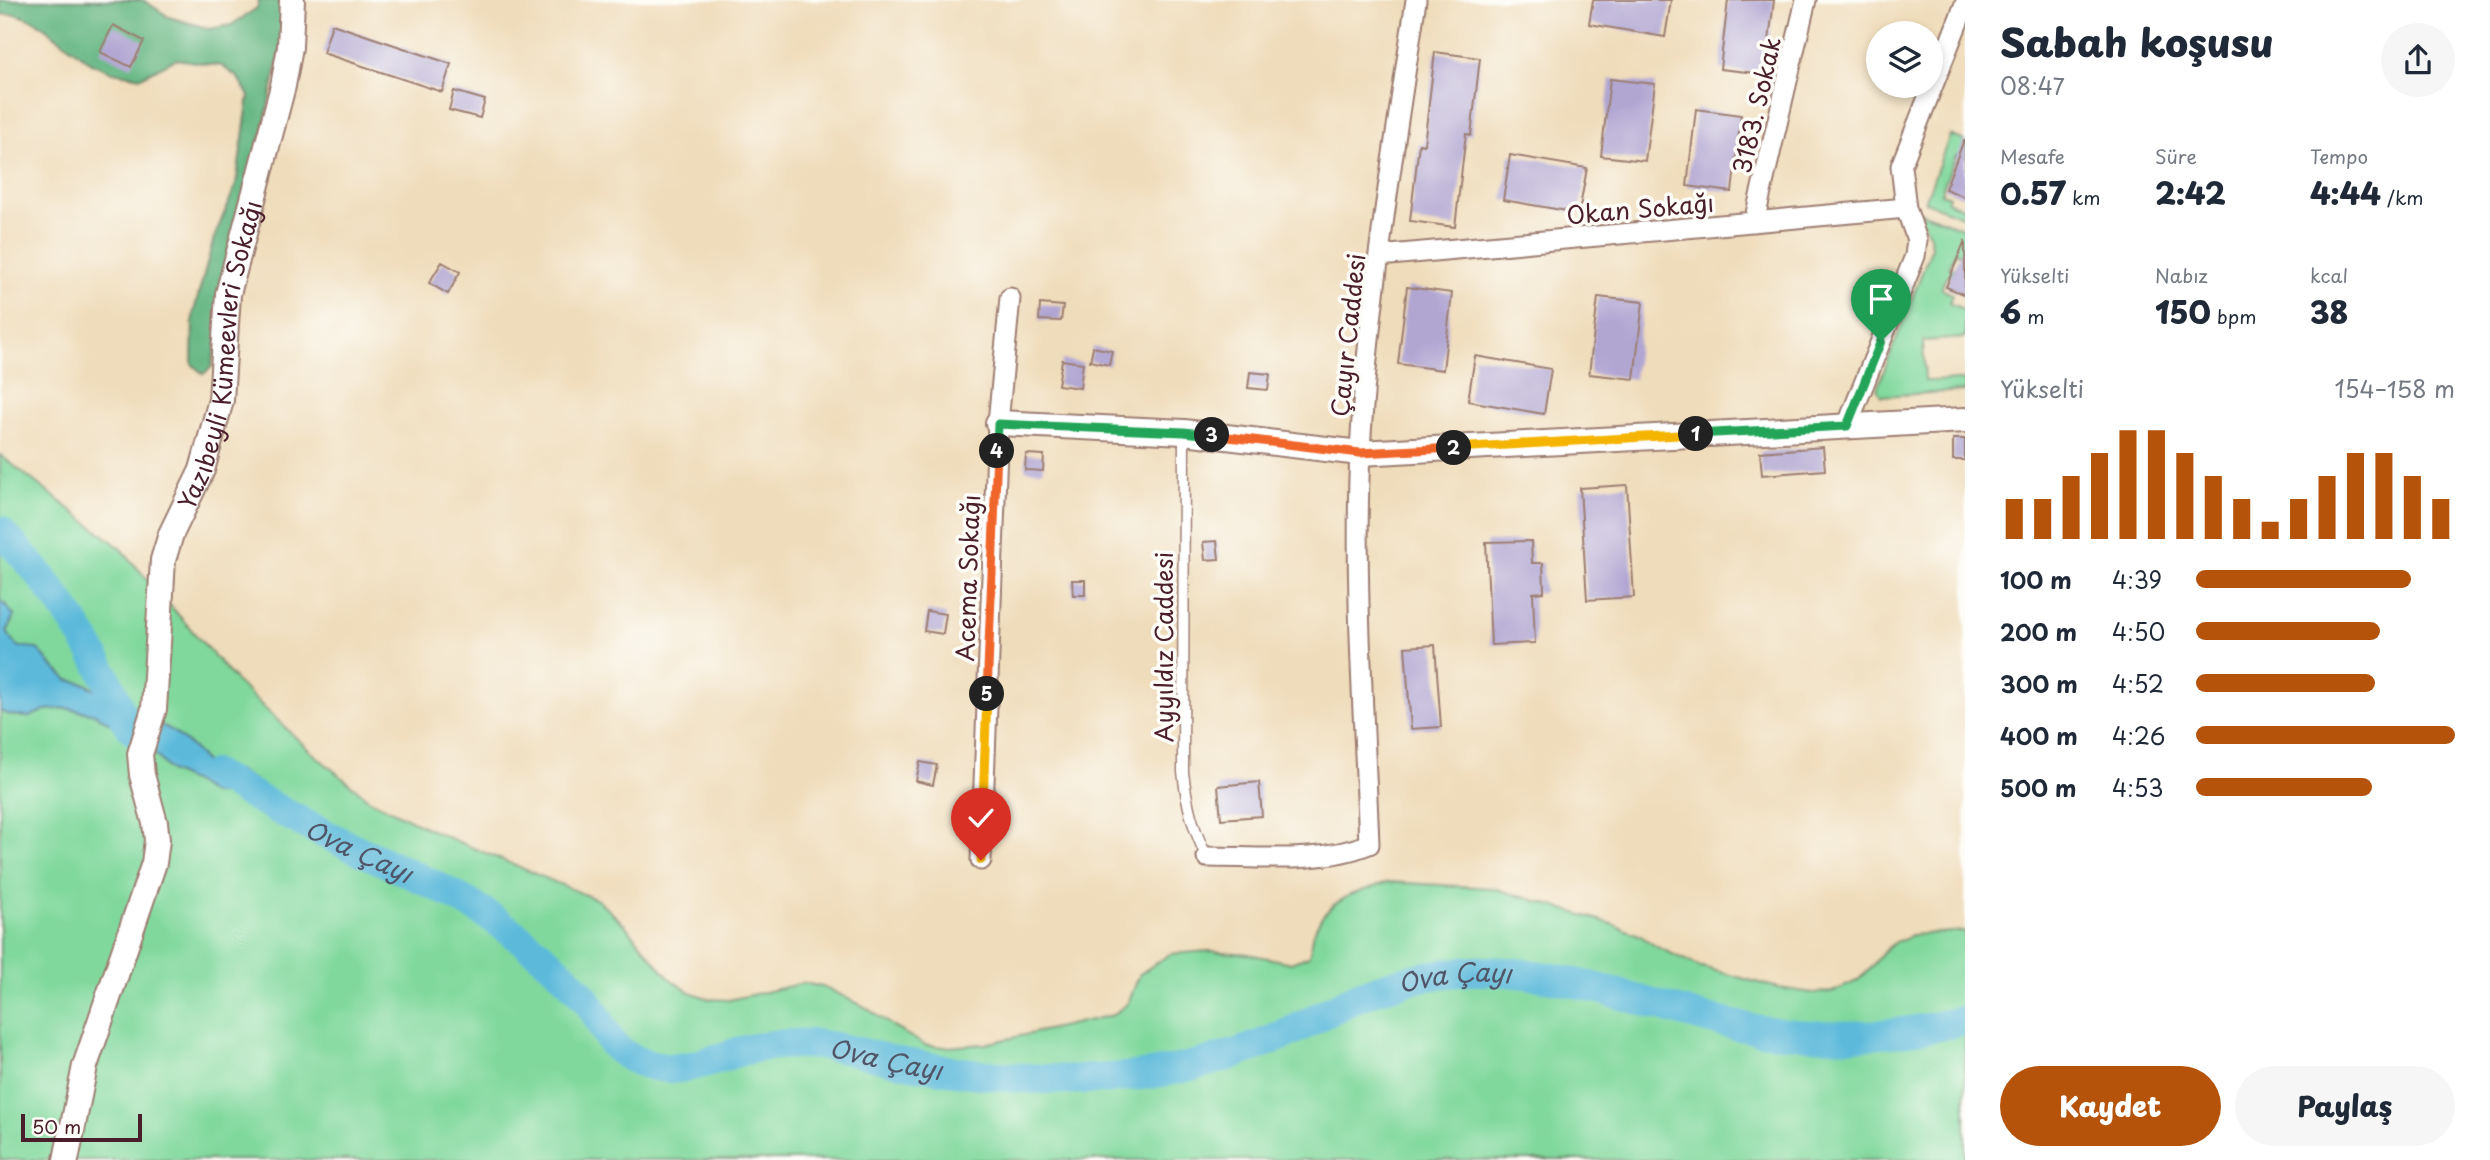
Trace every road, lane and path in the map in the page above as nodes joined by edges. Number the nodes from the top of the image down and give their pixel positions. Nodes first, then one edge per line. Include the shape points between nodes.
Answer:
1 (292, 0) edge
2 (1416, 0) edge
3 (1806, 0) edge
4 (1965, 4) edge
5 (1906, 208) junction
6 (1754, 222) junction
7 (1379, 256) junction
8 (1010, 298) dead end
9 (1965, 420) edge
10 (998, 424) junction
11 (1847, 426) junction
12 (1184, 432) junction
13 (1360, 453) junction
14 (1207, 858) joint
15 (981, 860) dead end
16 (66, 1160) edge

1 - 16 street, Yazıbeyli Kümeevleri Sokağı via 283,86 228,294 221,400 202,470 172,534 160,578 154,709 139,754 156,823 154,863 85,1066
2 - 7 street, Çayır Caddesi
3 - 6 street, 3183. Sokak
4 - 5 street via 1901,166
5 - 6 street, Okan Sokağı
5 - 11 street via 1917,240 1915,256
6 - 7 street, Okan Sokağı
7 - 13 street, Çayır Caddesi
8 - 10 street, Acema Sokağı
9 - 11 street
10 - 12 street
10 - 15 street, Acema Sokağı
11 - 13 street
12 - 13 street
12 - 14 lane, Ayyıldız Caddesi via 1183,772 1187,806
13 - 14 street, Çayır Caddesi via 1358,540 1369,844 1323,856

